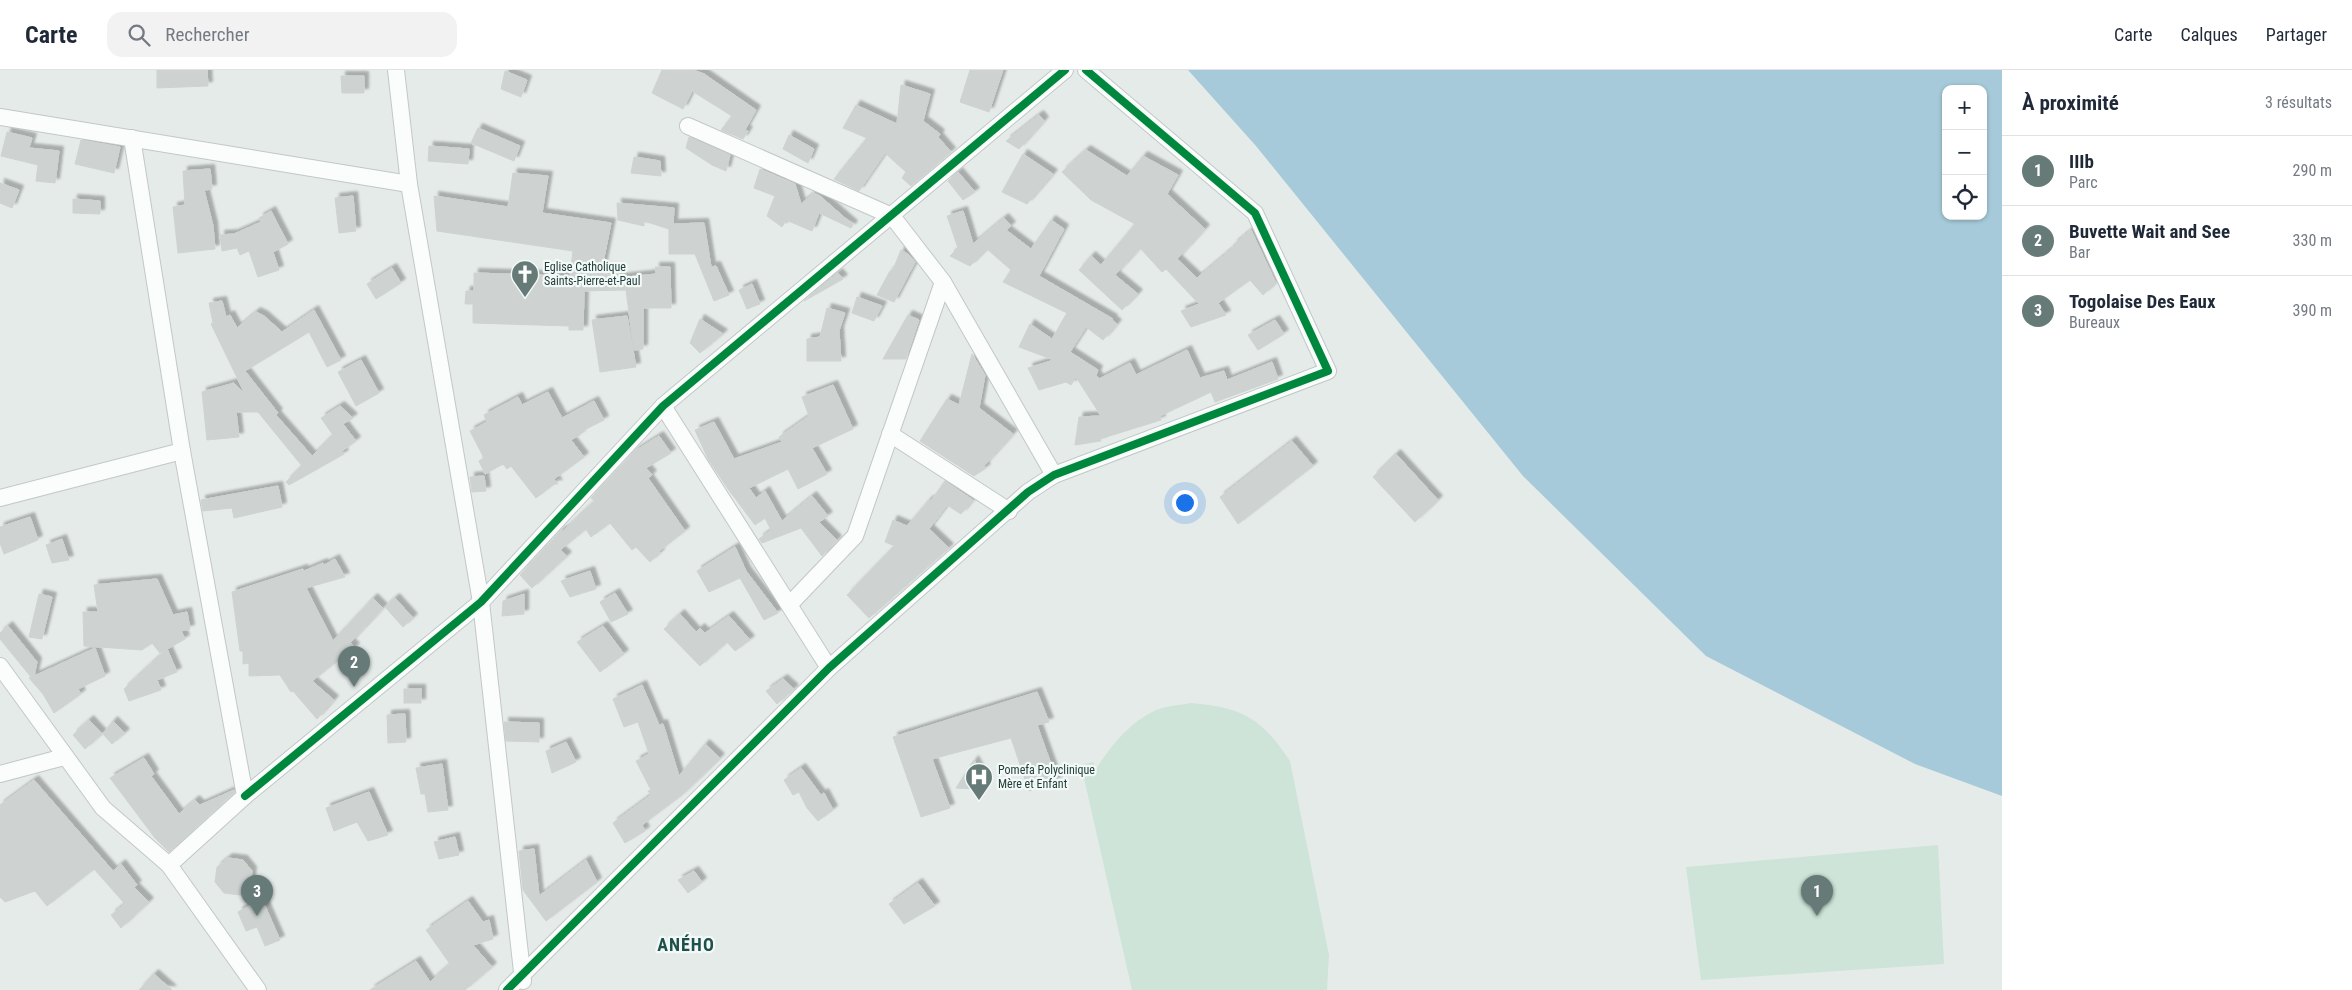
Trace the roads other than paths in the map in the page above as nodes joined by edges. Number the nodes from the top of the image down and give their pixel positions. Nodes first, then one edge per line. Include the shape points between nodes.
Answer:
1 (396, 70) edge
2 (1065, 70) edge
3 (1086, 70) edge
4 (0, 117) edge
5 (688, 126) dead end
6 (132, 138) junction
7 (409, 184) junction
8 (892, 216) junction
9 (943, 282) junction
10 (663, 406) junction
11 (890, 434) junction
12 (182, 451) junction
13 (1054, 475) junction
14 (0, 498) edge
15 (1009, 511) junction
16 (480, 602) junction
17 (790, 604) junction
18 (0, 666) edge
19 (829, 668) junction
20 (64, 757) junction
21 (0, 774) edge
22 (245, 796) junction
23 (169, 865) junction
24 (523, 983) edge
25 (258, 990) edge
26 (507, 990) edge

1 - 7 street
2 - 8 street
3 - 13 street via 1255,213 1328,370
4 - 6 street
5 - 8 street
6 - 7 street
6 - 12 street
7 - 16 street
8 - 9 street
8 - 10 street
9 - 11 street
9 - 13 street
10 - 16 street
10 - 17 street
11 - 15 street
11 - 17 street via 855,536
12 - 14 street
12 - 22 street
13 - 15 street via 1028,492
15 - 19 street
16 - 22 street
16 - 24 street
17 - 19 street
18 - 20 street
19 - 24 street
20 - 21 street
20 - 23 street via 103,808
22 - 23 street
23 - 25 street
24 - 26 street

